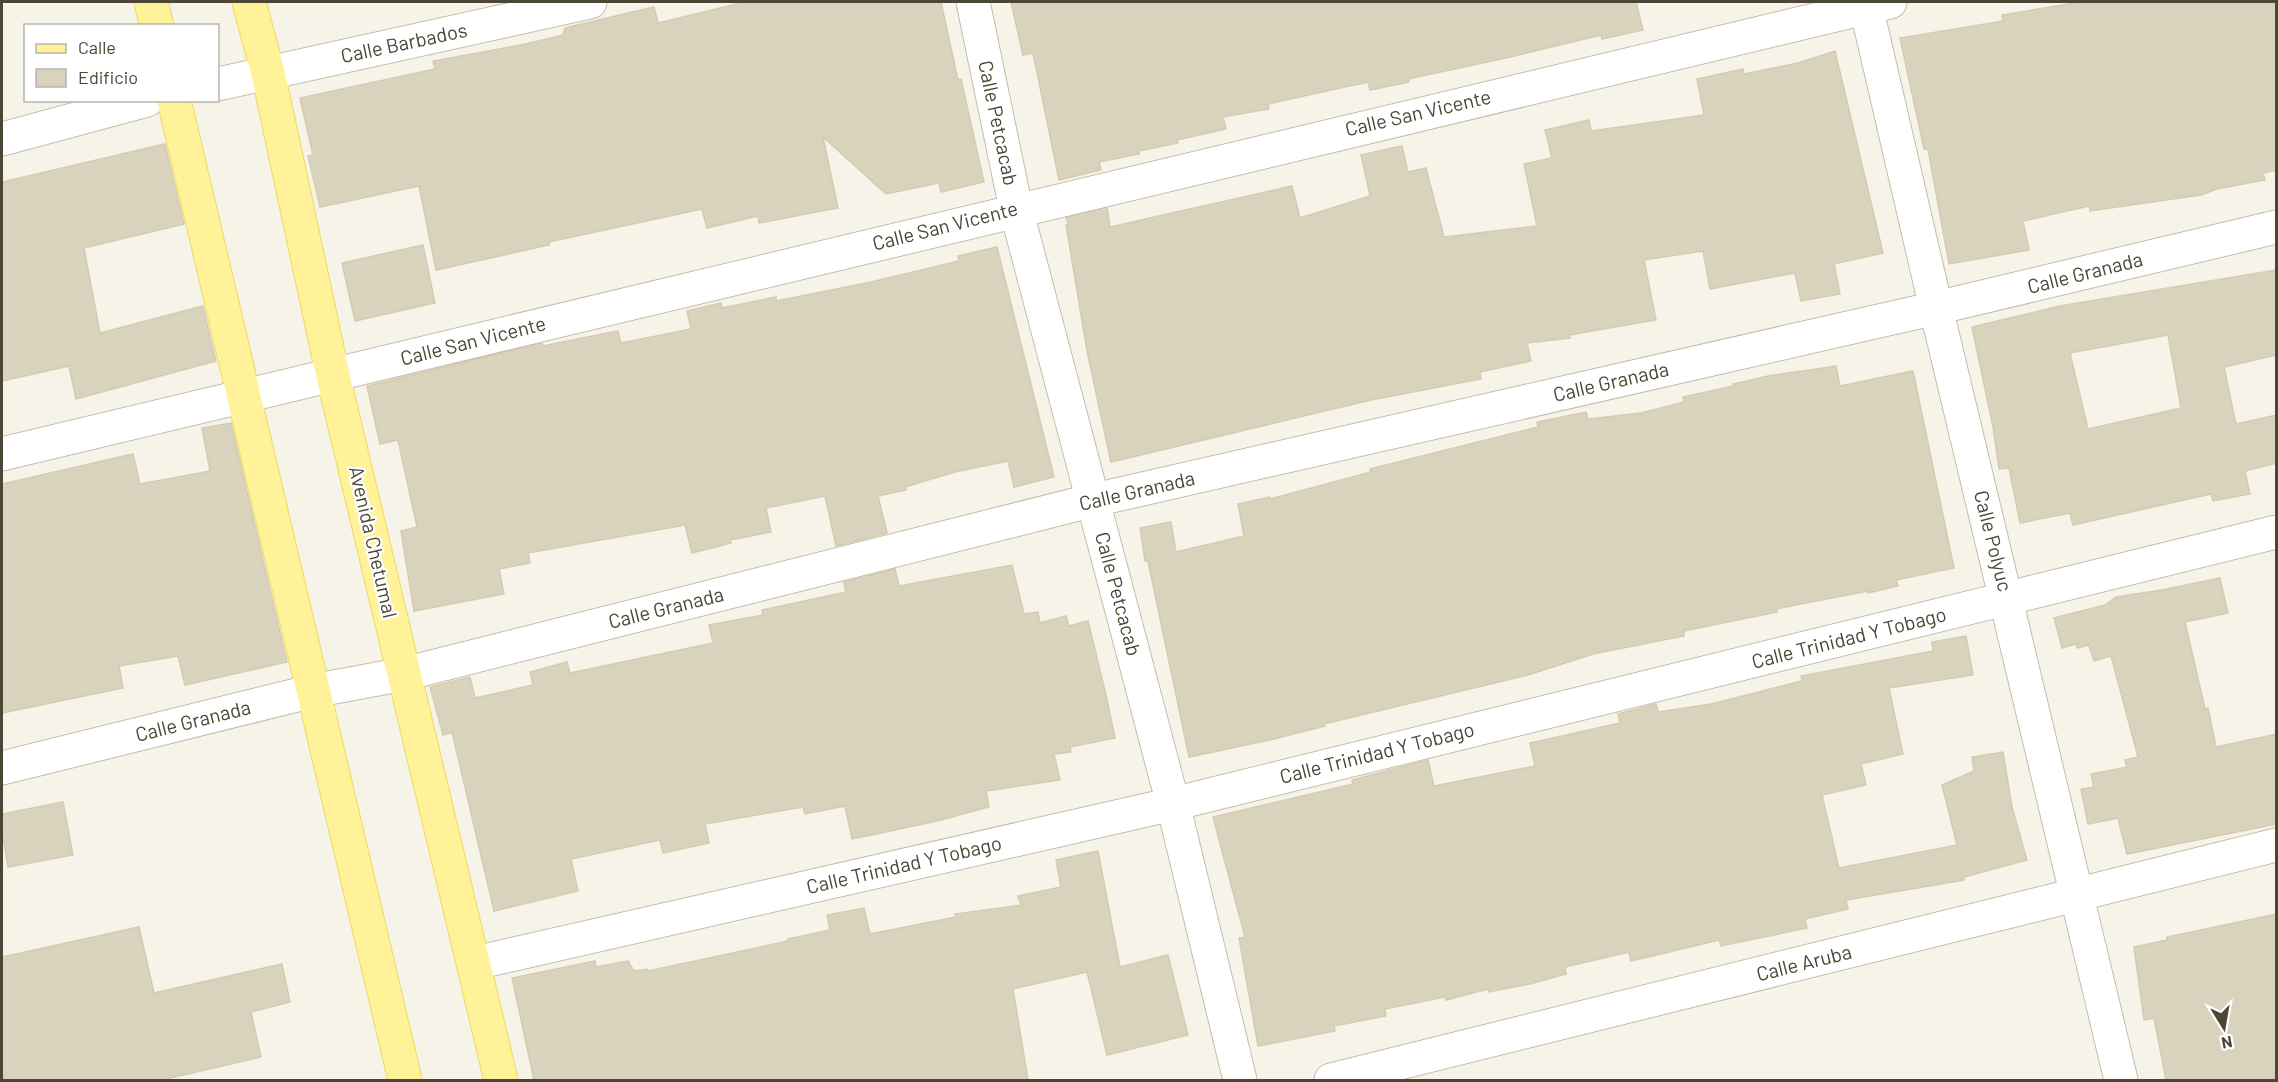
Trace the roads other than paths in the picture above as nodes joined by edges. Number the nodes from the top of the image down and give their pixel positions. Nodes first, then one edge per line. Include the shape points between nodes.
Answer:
1 (151, 2) edge
2 (249, 2) edge
3 (590, 2) edge
4 (973, 2) edge
5 (1874, 3) edge
6 (156, 24) edge
7 (268, 73) junction
8 (219, 84) edge
9 (140, 102) edge
10 (174, 102) edge
11 (2, 139) edge
12 (1016, 209) junction
13 (2277, 226) edge
14 (1936, 308) junction
15 (333, 376) junction
16 (244, 396) junction
17 (2, 454) edge
18 (1094, 500) junction
19 (2277, 532) edge
20 (2007, 599) junction
21 (404, 674) junction
22 (313, 691) junction
23 (2, 768) edge
24 (1173, 804) junction
25 (2277, 845) edge
26 (2078, 895) junction
27 (474, 963) junction
28 (405, 1080) edge
29 (501, 1080) edge
30 (1240, 1080) edge
31 (1331, 1080) edge
32 (2121, 1080) edge

1 - 6 main road
2 - 7 main road, Avenida Chetumal
3 - 7 street, Calle Barbados
4 - 12 street, Calle Petcacab
5 - 12 street, Calle San Vicente
5 - 14 street, Calle Polyuc
7 - 8 street, Calle Barbados
7 - 15 main road, Avenida Chetumal
9 - 11 street
10 - 16 main road
12 - 15 street, Calle San Vicente
12 - 18 street, Calle Petcacab
13 - 14 street, Calle Granada
14 - 18 street, Calle Granada
14 - 20 street, Calle Polyuc
15 - 16 street, Calle San Vicente
15 - 21 main road, Avenida Chetumal
16 - 17 street, Calle San Vicente
16 - 22 main road
18 - 21 street, Calle Granada
18 - 24 street, Calle Petcacab
19 - 20 street, Calle Trinidad Y Tobago
20 - 24 street, Calle Trinidad Y Tobago
20 - 26 street, Calle Polyuc
21 - 22 street, Calle Granada
21 - 27 main road, Avenida Chetumal
22 - 23 street, Calle Granada
22 - 28 main road
24 - 27 street, Calle Trinidad Y Tobago
24 - 30 street, Calle Petcacab
25 - 26 street, Calle Aruba
26 - 31 street, Calle Aruba
26 - 32 street, Calle Polyuc
27 - 29 main road, Avenida Chetumal

